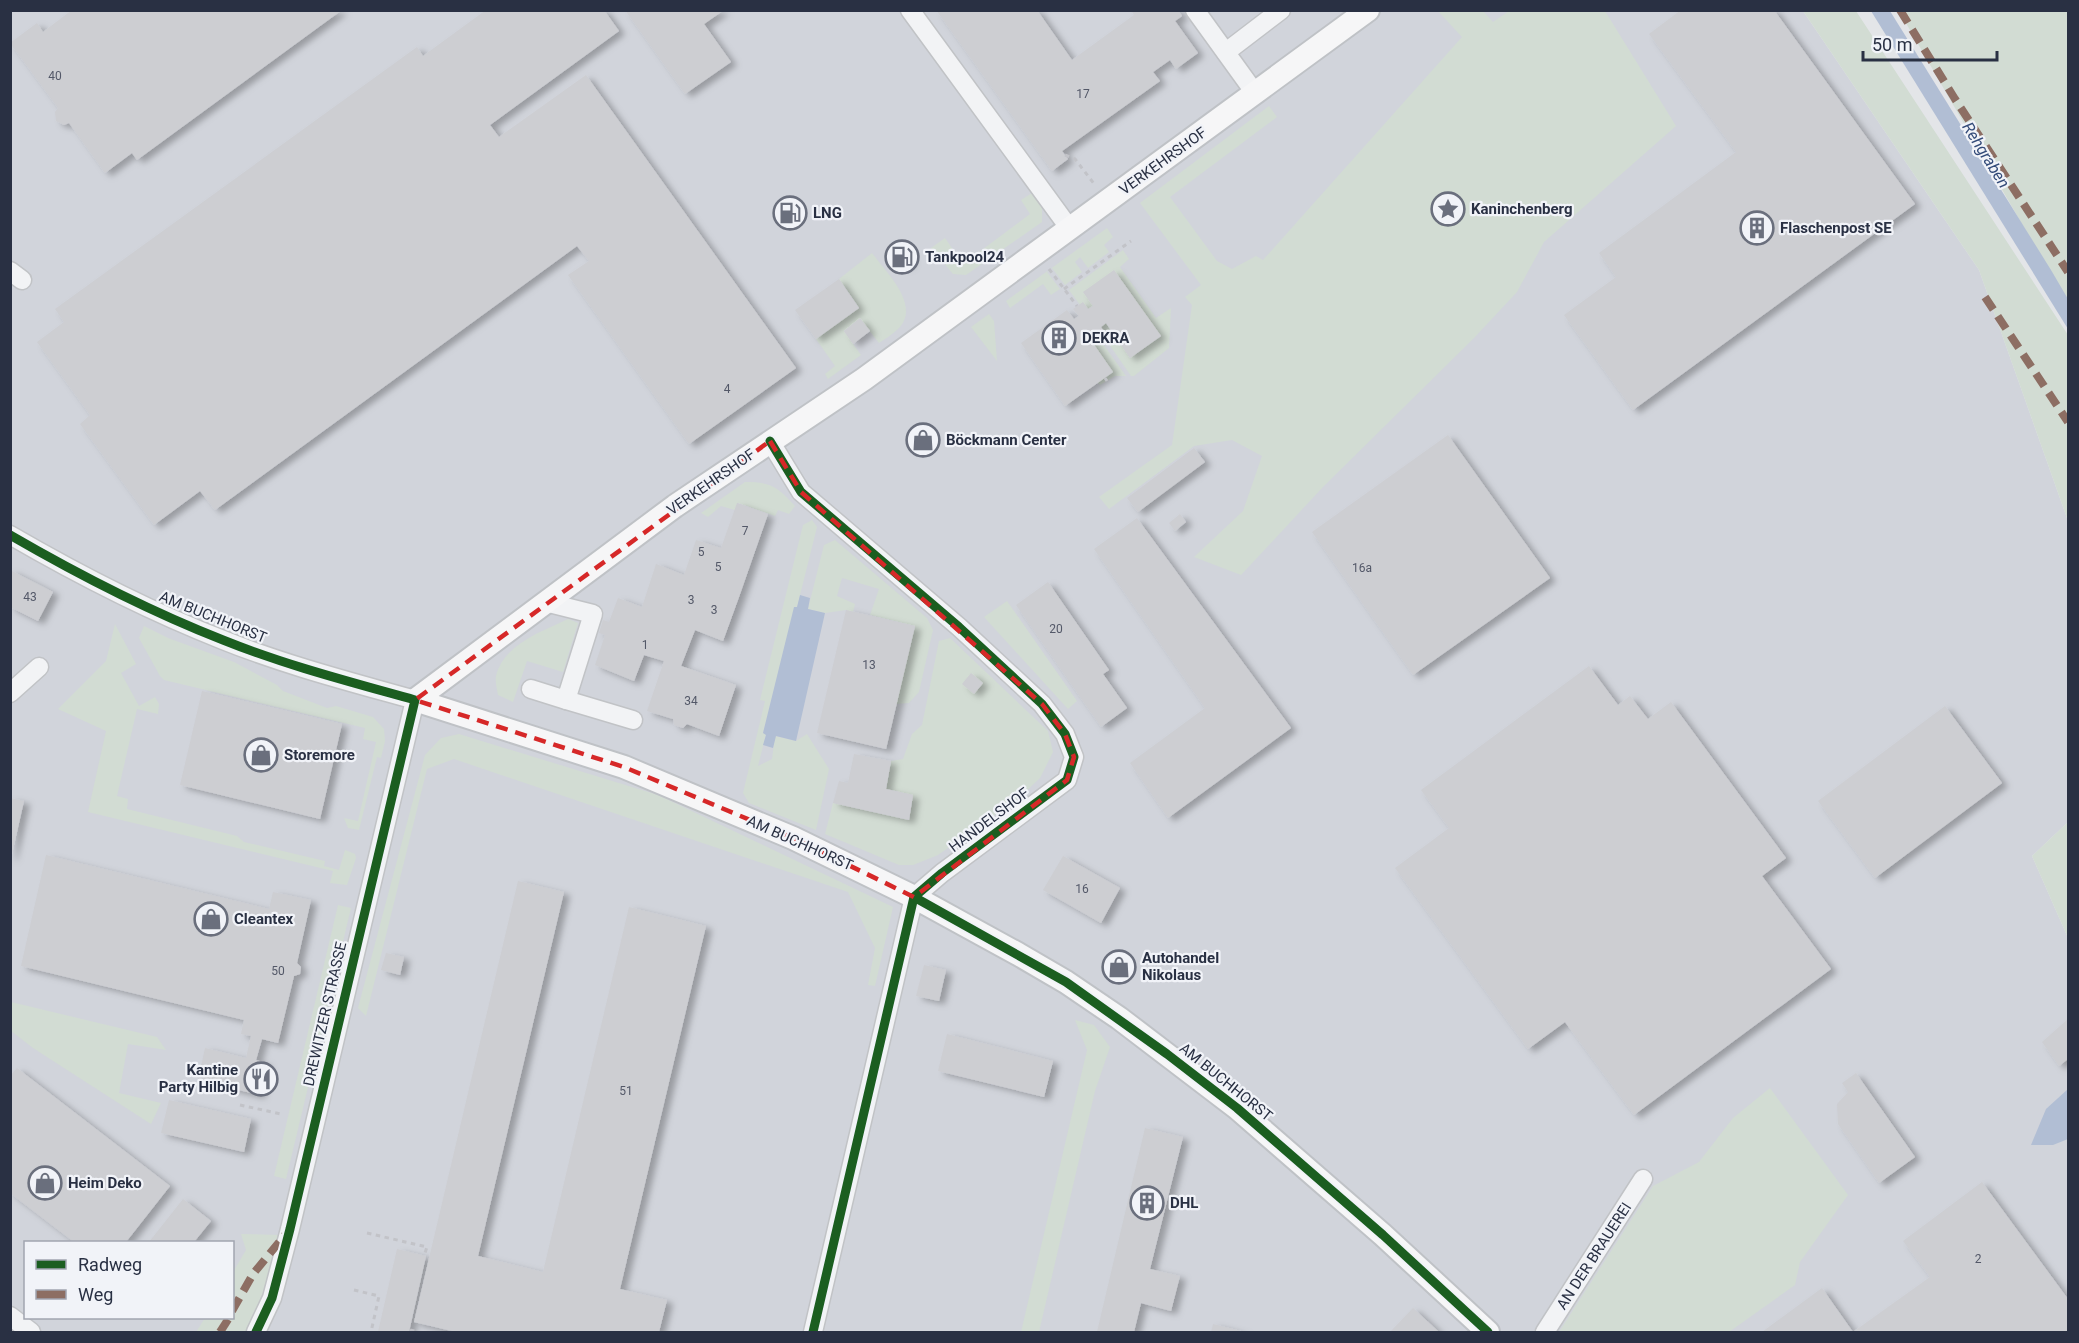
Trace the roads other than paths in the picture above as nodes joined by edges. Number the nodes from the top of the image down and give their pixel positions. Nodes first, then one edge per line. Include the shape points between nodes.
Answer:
1 (910, 10) edge
2 (1195, 10) edge
3 (1281, 10) edge
4 (1368, 10) edge
5 (1226, 52) junction
6 (1255, 93) junction
7 (1070, 229) junction
8 (770, 441) junction
9 (10, 535) edge
10 (545, 602) junction
11 (39, 667) dead end
12 (531, 689) dead end
13 (10, 693) edge
14 (415, 700) junction
15 (566, 700) junction
16 (633, 720) dead end
17 (914, 897) junction
18 (1643, 1179) dead end
19 (10, 1316) edge
20 (31, 1332) edge
21 (256, 1332) edge
22 (813, 1332) edge
23 (1488, 1332) edge
24 (1545, 1332) edge

1 - 7 street
2 - 5 street
3 - 5 street
4 - 6 main road, VERKEHRSHOF
5 - 6 street
6 - 7 main road, VERKEHRSHOF
7 - 8 main road, VERKEHRSHOF via 832,402
8 - 10 main road, VERKEHRSHOF
8 - 17 street, HANDELSHOF via 801,492 1042,704 1065,734 1074,757 1067,780
9 - 14 street, AM BUCHHORST via 70,570 225,641
10 - 14 main road, VERKEHRSHOF
10 - 15 street via 593,614
11 - 13 street
12 - 15 street
14 - 17 main road, AM BUCHHORST via 624,767 793,838
14 - 21 street, DREWITZER STRASSE via 290,1229 272,1298
15 - 16 street
17 - 22 street
17 - 23 main road, AM BUCHHORST via 1066,982 1167,1054 1237,1108
18 - 24 street, AN DER BRAUEREI
19 - 20 street

